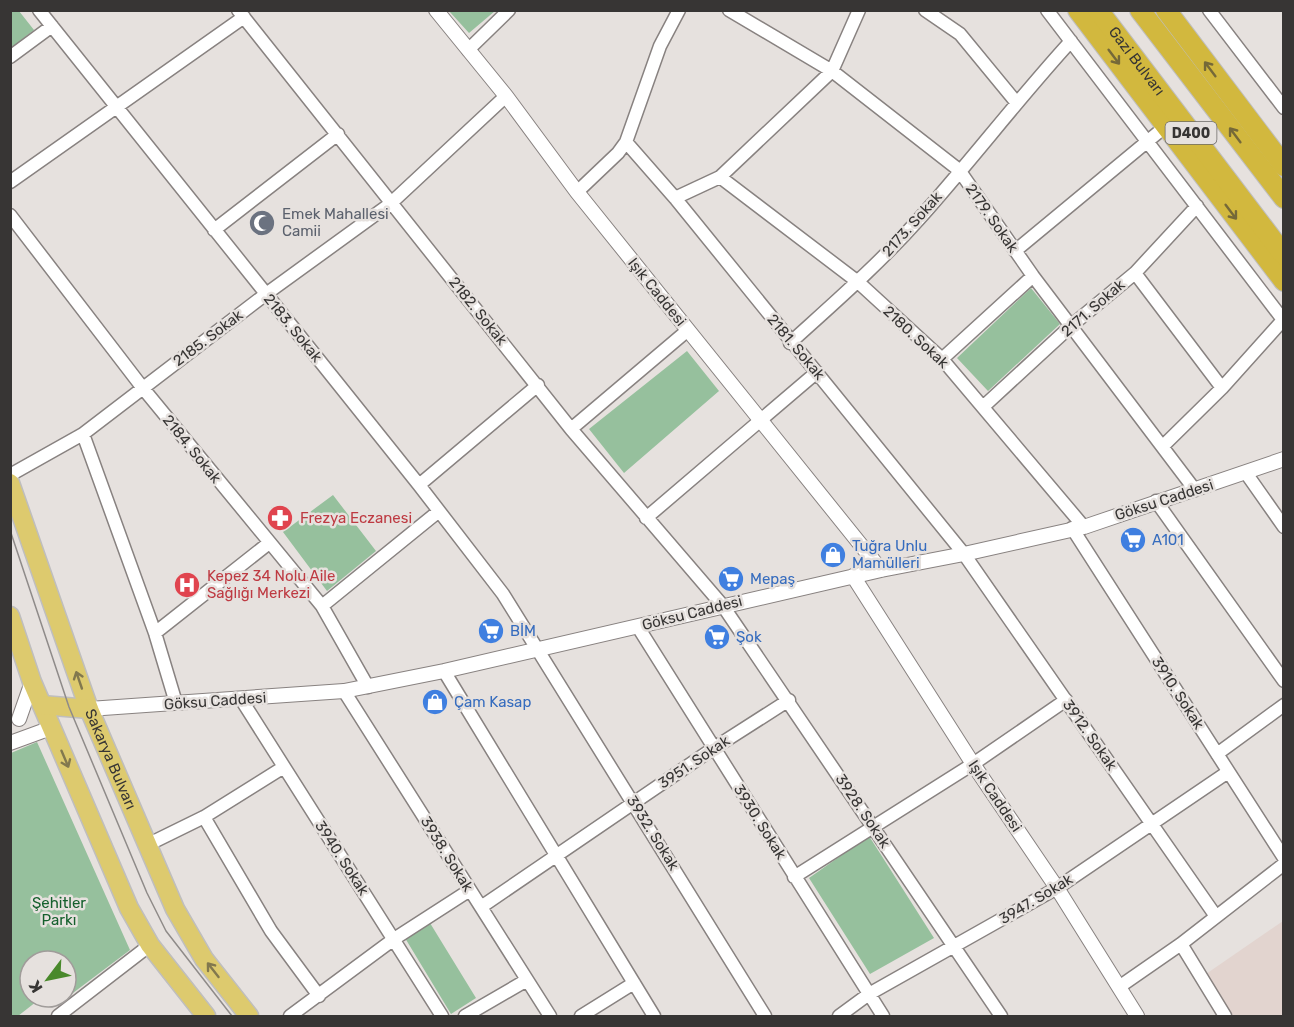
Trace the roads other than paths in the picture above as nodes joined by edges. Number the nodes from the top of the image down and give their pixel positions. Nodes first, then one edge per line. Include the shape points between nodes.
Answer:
1 (39, 10) edge
2 (436, 10) edge
3 (509, 10) edge
4 (679, 10) edge
5 (729, 10) edge
6 (859, 10) edge
7 (925, 10) edge
8 (1047, 10) edge
9 (1078, 10) edge
10 (1098, 10) edge
11 (1140, 10) edge
12 (1166, 10) edge
13 (1209, 10) edge
14 (241, 14) edge
15 (52, 26) junction
16 (1071, 41) junction
17 (468, 50) junction
18 (10, 57) edge
19 (832, 71) junction
20 (506, 96) junction
21 (1016, 102) junction
22 (115, 106) junction
23 (1284, 108) edge
24 (1166, 126) junction
25 (338, 134) junction
26 (626, 142) junction
27 (1146, 142) junction
28 (1284, 166) edge
29 (959, 170) junction
30 (720, 177) junction
31 (10, 183) edge
32 (577, 192) junction
33 (675, 198) junction
34 (1284, 198) edge
35 (390, 204) junction
36 (1197, 206) junction
37 (10, 215) edge
38 (214, 230) junction
39 (1016, 251) junction
40 (1284, 255) edge
41 (1135, 273) junction
42 (1033, 276) junction
43 (1284, 281) edge
44 (858, 282) junction
45 (266, 294) junction
46 (1283, 320) edge
47 (1072, 326) junction
48 (688, 330) junction
49 (790, 343) junction
50 (942, 359) junction
51 (817, 372) junction
52 (538, 386) junction
53 (142, 387) junction
54 (1222, 388) junction
55 (984, 406) junction
56 (760, 419) junction
57 (572, 429) junction
58 (83, 434) junction
59 (1163, 446) junction
60 (1284, 459) edge
61 (1246, 473) junction
62 (10, 475) edge
63 (10, 483) edge
64 (419, 485) junction
65 (1195, 490) junction
66 (1156, 501) junction
67 (439, 511) junction
68 (646, 518) junction
69 (1078, 527) junction
70 (1284, 527) edge
71 (269, 543) junction
72 (964, 554) junction
73 (881, 570) junction
74 (853, 576) junction
75 (322, 606) junction
76 (723, 606) junction
77 (10, 616) edge
78 (638, 627) junction
79 (155, 633) junction
80 (539, 651) junction
81 (444, 671) junction
82 (1284, 681) edge
83 (32, 682) junction
84 (368, 687) junction
85 (344, 691) junction
86 (241, 699) junction
87 (789, 700) junction
88 (1066, 700) junction
89 (176, 703) junction
90 (42, 705) junction
91 (1284, 705) edge
92 (89, 709) junction
93 (15, 723) edge
94 (51, 728) junction
95 (10, 743) edge
96 (714, 748) junction
97 (1217, 754) junction
98 (973, 765) junction
99 (284, 767) junction
100 (1228, 771) junction
101 (635, 803) junction
102 (204, 817) junction
103 (1150, 824) junction
104 (873, 826) junction
105 (147, 845) junction
106 (556, 857) junction
107 (1284, 858) edge
108 (1284, 864) edge
109 (794, 877) junction
110 (1058, 888) junction
111 (470, 890) junction
112 (481, 907) junction
113 (1215, 915) junction
114 (394, 939) junction
115 (1181, 944) junction
116 (150, 945) junction
117 (953, 948) junction
118 (527, 980) junction
119 (634, 983) junction
120 (1119, 987) junction
121 (869, 994) junction
122 (319, 996) junction
123 (58, 1017) edge
124 (206, 1017) edge
125 (249, 1017) edge
126 (290, 1017) edge
127 (442, 1017) edge
128 (465, 1017) edge
129 (550, 1017) edge
130 (581, 1017) edge
131 (654, 1017) edge
132 (765, 1017) edge
133 (839, 1017) edge
134 (883, 1017) edge
135 (1001, 1017) edge
136 (1137, 1017) edge
137 (1225, 1017) edge

1 - 15 street, 2183. Sokak
2 - 17 street, Işık Caddesi
3 - 17 street
4 - 26 street via 660,46
5 - 19 street, 2179. Sokak
6 - 19 street
7 - 21 street via 960,34
8 - 16 street
9 -> 24 highway
10 - 40 highway, Gazi Bulvarı / D400
34 -> 11 highway, D400
28 -> 12 highway
13 - 23 street
14 - 22 street
14 - 25 street, 2182. Sokak
15 - 18 street
15 - 22 street, 2183. Sokak
16 - 21 street, 2173. Sokak
16 - 27 street
17 - 20 street, Işık Caddesi
19 - 29 street, 2179. Sokak
19 - 30 street
20 - 32 street, Işık Caddesi
20 - 35 street, 2185. Sokak
21 - 29 street, 2173. Sokak
22 - 31 street
22 - 38 street, 2183. Sokak
24 - 27 street
24 -> 43 highway
25 - 35 street, 2182. Sokak
25 - 38 street
26 - 32 street
26 - 33 street, 2181. Sokak
27 - 36 street
27 - 39 street
29 - 39 street, 2179. Sokak
29 - 44 street, 2173. Sokak via 919,219
30 - 33 street
30 - 44 street, 2180. Sokak
32 - 48 street, Işık Caddesi
33 - 49 street, 2181. Sokak
35 - 45 street, 2185. Sokak
35 - 52 street, 2182. Sokak
36 - 41 street, 2171. Sokak
36 - 46 street
37 - 53 street, 2184. Sokak
38 - 45 street, 2183. Sokak
39 - 42 street, 2179. Sokak
41 - 47 street, 2171. Sokak
41 - 54 street
42 - 47 street, 2179. Sokak
42 - 50 street
44 - 49 street, 2173. Sokak
44 - 50 street, 2180. Sokak
45 - 53 street, 2185. Sokak
45 - 64 street, 2183. Sokak
46 - 54 street
47 - 55 street, 2171. Sokak
47 - 59 street, 2179. Sokak
48 - 56 street, Işık Caddesi
48 - 57 street
49 - 51 street, 2181. Sokak
50 - 55 street, 2180. Sokak
51 - 56 street
51 - 72 street, 2181. Sokak
52 - 57 street, 2182. Sokak
52 - 64 street
53 - 58 street, 2185. Sokak
53 - 71 street, 2184. Sokak
54 - 59 street
55 - 69 street, 2180. Sokak
56 - 68 street
56 - 73 street, Işık Caddesi
57 - 68 street, 2182. Sokak
58 - 62 street, 2185. Sokak
58 - 79 street
59 - 65 street, 2179. Sokak
60 - 61 street, Göksu Caddesi
61 - 65 street, Göksu Caddesi
61 - 70 street
92 -> 63 main road, Sakarya Bulvarı
64 - 67 street, 2183. Sokak
65 - 66 street, Göksu Caddesi
66 - 69 street, Göksu Caddesi
66 - 82 street
67 - 75 street
67 - 80 street, 2183. Sokak via 503,594
68 - 76 street, 2182. Sokak
69 - 72 street, Göksu Caddesi
69 - 97 street, 3910. Sokak
71 - 75 street, 2184. Sokak
71 - 79 street
72 - 73 street, Göksu Caddesi
72 - 88 street, 3912. Sokak
73 - 74 street, Göksu Caddesi
74 - 76 street, Göksu Caddesi
74 - 98 street, Işık Caddesi
75 - 84 street, 2184. Sokak
76 - 78 street, Göksu Caddesi
76 - 87 street, 3928. Sokak
77 - 83 main road
78 - 80 street, Göksu Caddesi
78 - 96 street, 3930. Sokak
79 - 89 street
80 - 81 street, Göksu Caddesi
80 - 101 street, 3932. Sokak
81 - 84 street, Göksu Caddesi
81 - 106 street
83 - 90 main road
83 - 93 street
84 - 85 street, Göksu Caddesi
85 - 86 street, Göksu Caddesi
85 - 111 street, 3938. Sokak
86 - 89 street, Göksu Caddesi
86 - 99 street, 3940. Sokak
87 - 96 street, 3951. Sokak
87 - 104 street, 3928. Sokak
88 - 98 street
88 - 103 street, 3912. Sokak
89 - 92 street, Göksu Caddesi
90 - 92 main road
90 - 93 street
90 - 94 main road
91 - 97 street
92 - 94 main road
92 - 105 main road, Sakarya Bulvarı
94 - 95 street
94 -> 116 main road via 129,908
96 - 101 street, 3951. Sokak
96 - 109 street, 3930. Sokak
97 - 100 street, 3910. Sokak
98 - 104 street
98 - 110 street, Işık Caddesi
99 - 102 street
99 - 114 street, 3940. Sokak
100 - 103 street, 3947. Sokak
100 - 107 street, 3910. Sokak
101 - 106 street, 3951. Sokak
101 - 132 street, 3932. Sokak
102 - 105 street
102 - 122 street via 271,931
103 - 110 street, 3947. Sokak
103 - 113 street, 3912. Sokak
104 - 109 street
104 - 117 street, 3928. Sokak
125 -> 105 main road, Sakarya Bulvarı via 189,935
106 - 112 street, 3951. Sokak
106 - 119 street
108 - 113 street
109 - 121 street, 3930. Sokak
110 - 117 street, 3947. Sokak
110 - 120 street, Işık Caddesi
111 - 112 street, 3938. Sokak
111 - 114 street
112 - 118 street, 3938. Sokak
113 - 115 street
114 - 122 street
114 - 127 street, 3940. Sokak
115 - 120 street
115 - 137 street
116 - 123 street
116 - 124 main road
117 - 121 street, 3947. Sokak
117 - 135 street, 3928. Sokak
118 - 128 street
118 - 129 street, 3938. Sokak
119 - 130 street
119 - 131 street
120 - 136 street, Işık Caddesi
121 - 133 street, 3947. Sokak
121 - 134 street, 3930. Sokak
122 - 126 street

